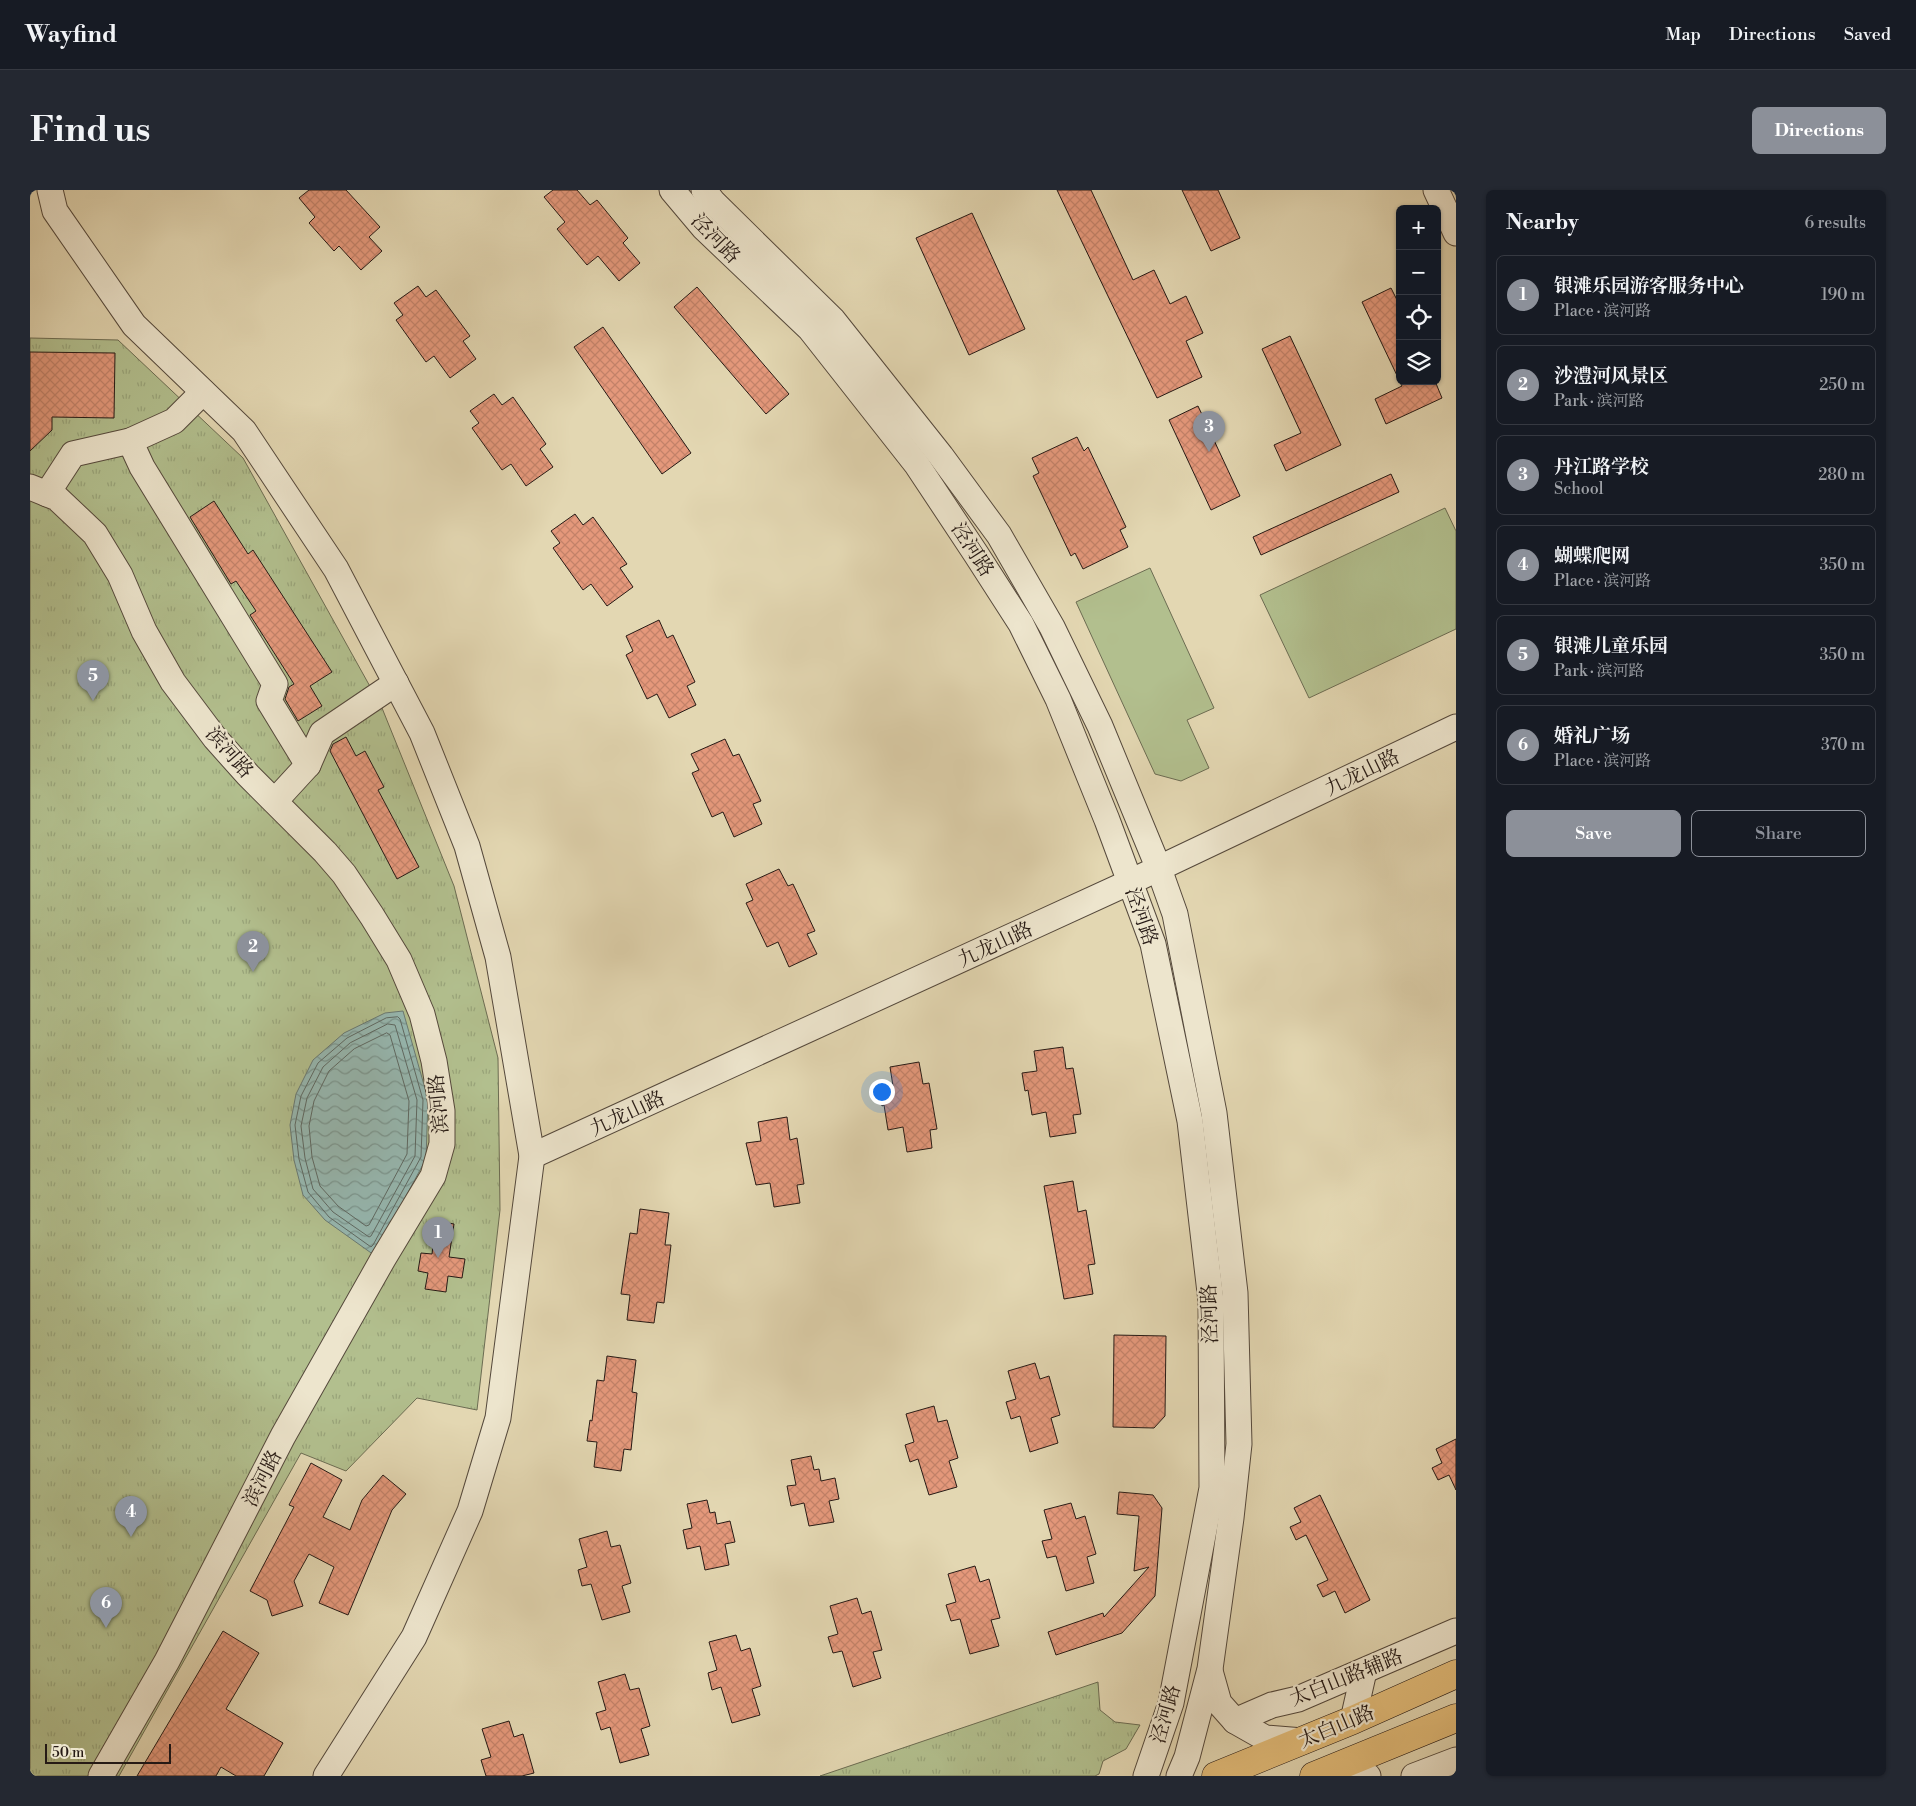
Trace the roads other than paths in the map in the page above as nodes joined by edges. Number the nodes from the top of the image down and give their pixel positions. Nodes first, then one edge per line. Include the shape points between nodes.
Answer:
1 (50, 190) edge
2 (672, 190) edge
3 (704, 190) edge
4 (1436, 190) edge
5 (1456, 233) edge
6 (204, 392) junction
7 (130, 441) junction
8 (39, 491) edge
9 (396, 683) junction
10 (1456, 727) edge
11 (308, 765) junction
12 (275, 802) junction
13 (1159, 869) junction
14 (1130, 882) junction
15 (532, 1156) junction
16 (1456, 1631) edge
17 (1210, 1669) junction
18 (1364, 1671) junction
19 (1456, 1674) edge
20 (1456, 1718) edge
21 (1353, 1720) junction
22 (1235, 1721) junction
23 (1303, 1740) junction
24 (1358, 1770) edge
25 (101, 1776) edge
26 (326, 1776) edge
27 (1146, 1776) edge
28 (1179, 1776) edge
29 (1216, 1776) edge
30 (1314, 1776) edge

1 - 6 street via 54,211 134,325
2 - 14 street, 泾河路 via 704,228 810,329 917,465 976,554 1021,624 1058,698
3 - 13 street, 泾河路 via 833,320 941,456 998,535 1052,627 1100,726
4 - 5 street
6 - 7 street via 174,421
6 - 9 street via 244,431 336,569
7 - 8 street via 73,454
7 - 11 street via 142,466 275,684 268,702
8 - 12 street, 滨河路 via 56,498 95,534 120,575 144,631 174,682 215,738
9 - 11 street via 322,733
9 - 15 street via 422,733 467,846 498,957
10 - 13 street, 九龙山路
11 - 12 street
12 - 25 street, 滨河路 via 344,874 399,960 422,1014 434,1061 442,1111 442,1144 433,1176 382,1259 283,1436 166,1661
13 - 14 street, 九龙山路
13 - 17 street, 泾河路 via 1175,914 1214,1113 1235,1293 1239,1444 1232,1518
14 - 15 street, 九龙山路
14 - 27 street, 泾河路 via 1153,944 1190,1121 1211,1301 1212,1488 1171,1704
15 - 26 street via 498,1418 470,1511 414,1637
16 - 18 street, 太白山路辅路
17 - 22 street via 1219,1703
17 - 28 street, 泾河路
18 - 21 street
18 - 22 street, 太白山路辅路 via 1298,1700 1272,1705
19 - 21 main road, 太白山路
20 - 24 main road, 太白山路
21 - 23 main road, 太白山路
22 - 23 street via 1265,1738
23 - 29 main road, 太白山路
24 - 30 main road, 太白山路

